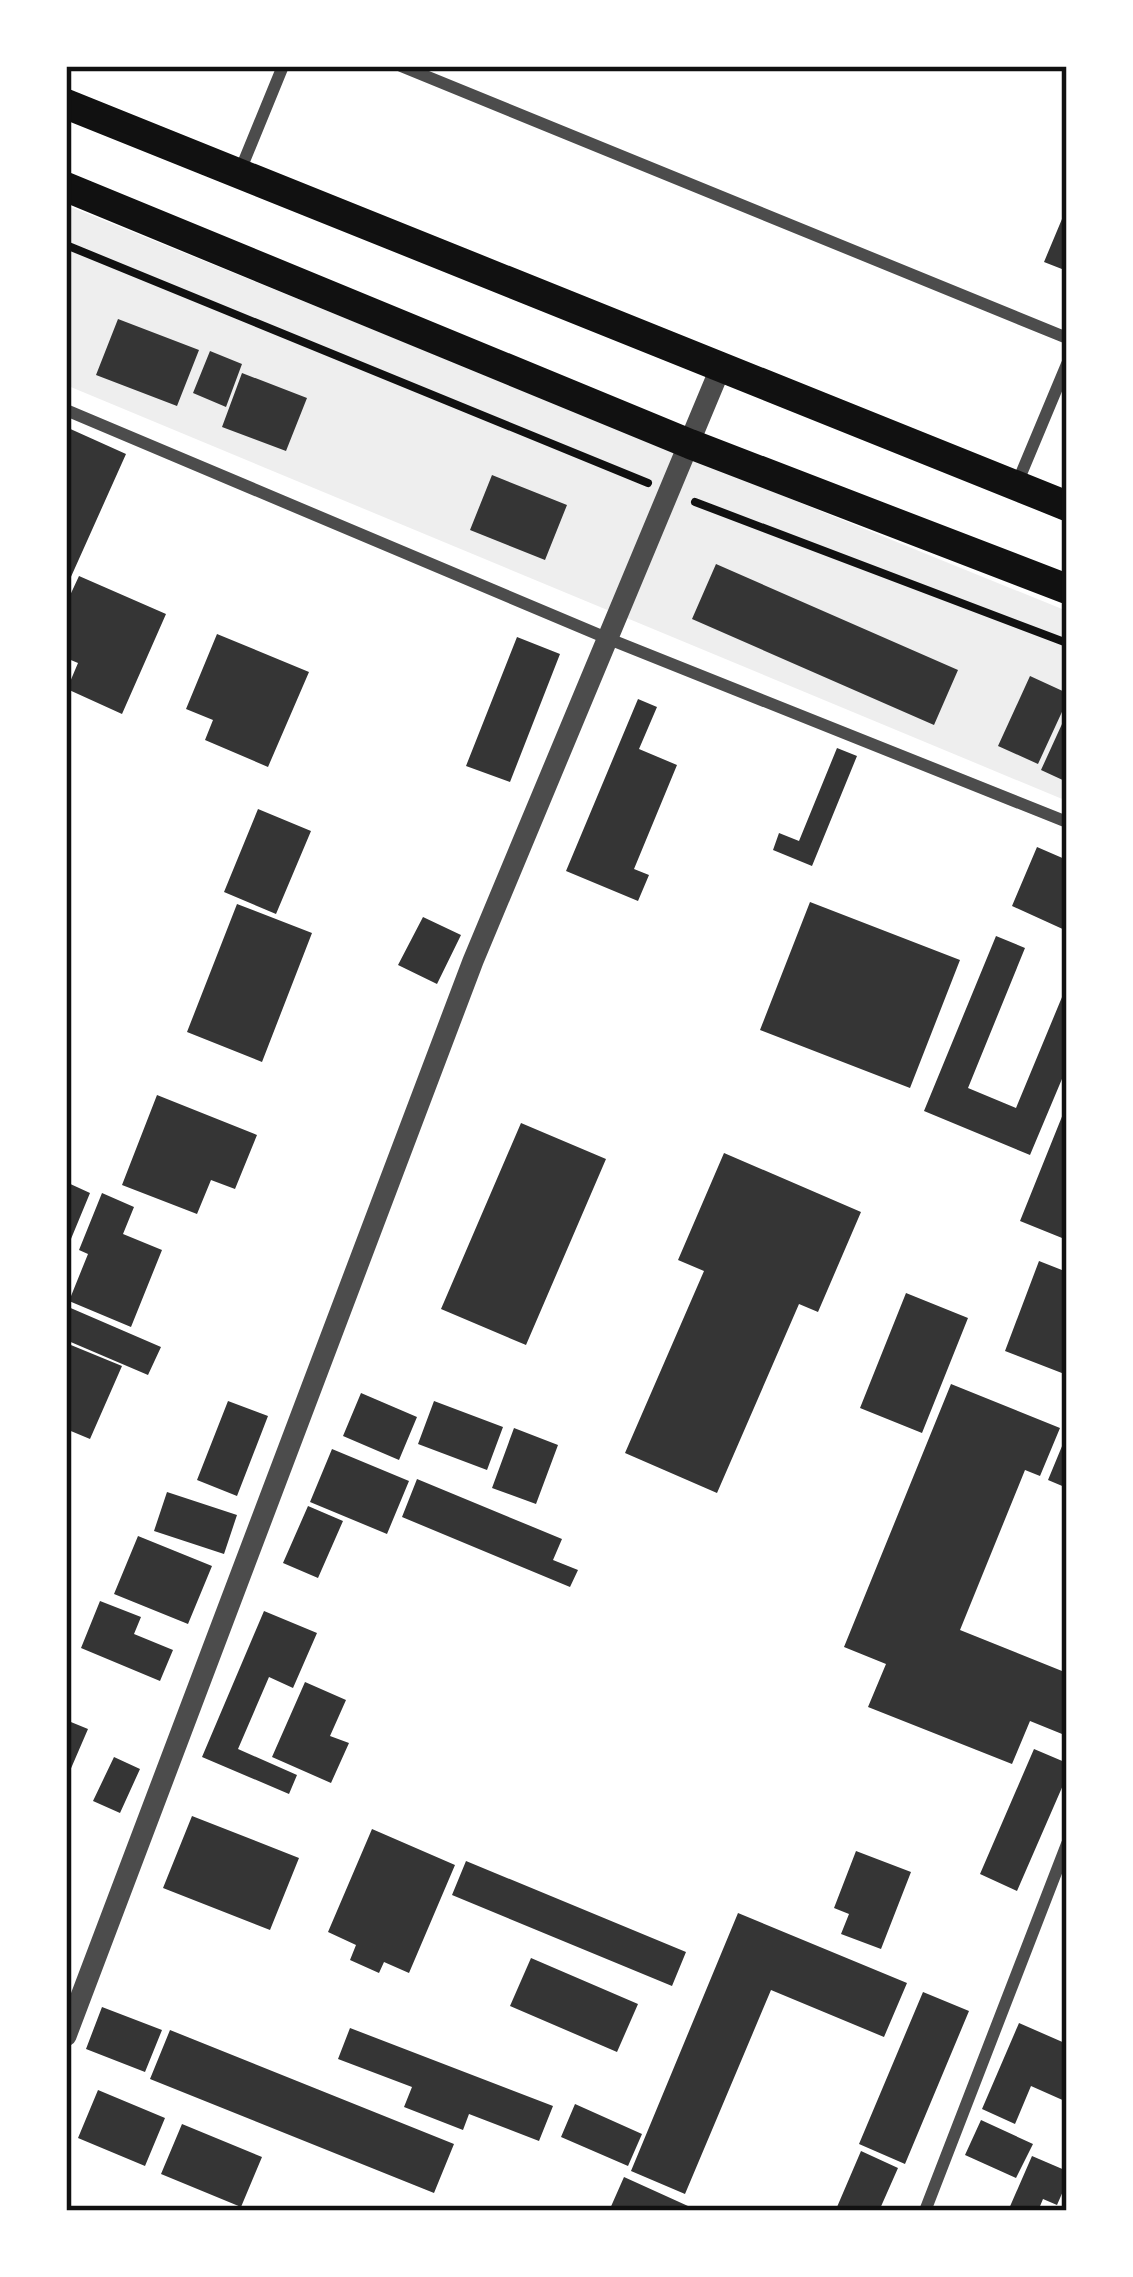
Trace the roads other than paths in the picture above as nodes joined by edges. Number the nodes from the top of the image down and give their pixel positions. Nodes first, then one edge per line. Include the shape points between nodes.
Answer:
1 (283, 66) edge
2 (401, 66) edge
3 (66, 104) edge
4 (239, 175) junction
5 (66, 187) edge
6 (1067, 338) edge
7 (1067, 364) edge
8 (720, 369) junction
9 (66, 410) edge
10 (690, 444) junction
11 (1016, 487) junction
12 (1067, 506) edge
13 (1067, 589) edge
14 (609, 639) junction
15 (1067, 822) edge
16 (1067, 1844) edge
17 (77, 1982) edge
18 (66, 2036) edge
19 (925, 2211) edge

1 - 4 street
2 - 6 street
3 - 4 main road
4 - 8 main road
5 - 10 main road
7 - 11 street
8 - 10 street
8 - 11 main road
9 - 14 street
10 - 13 main road
10 - 14 street
11 - 12 main road
14 - 15 street
14 - 17 street via 473,961
16 - 19 street
17 - 18 street

